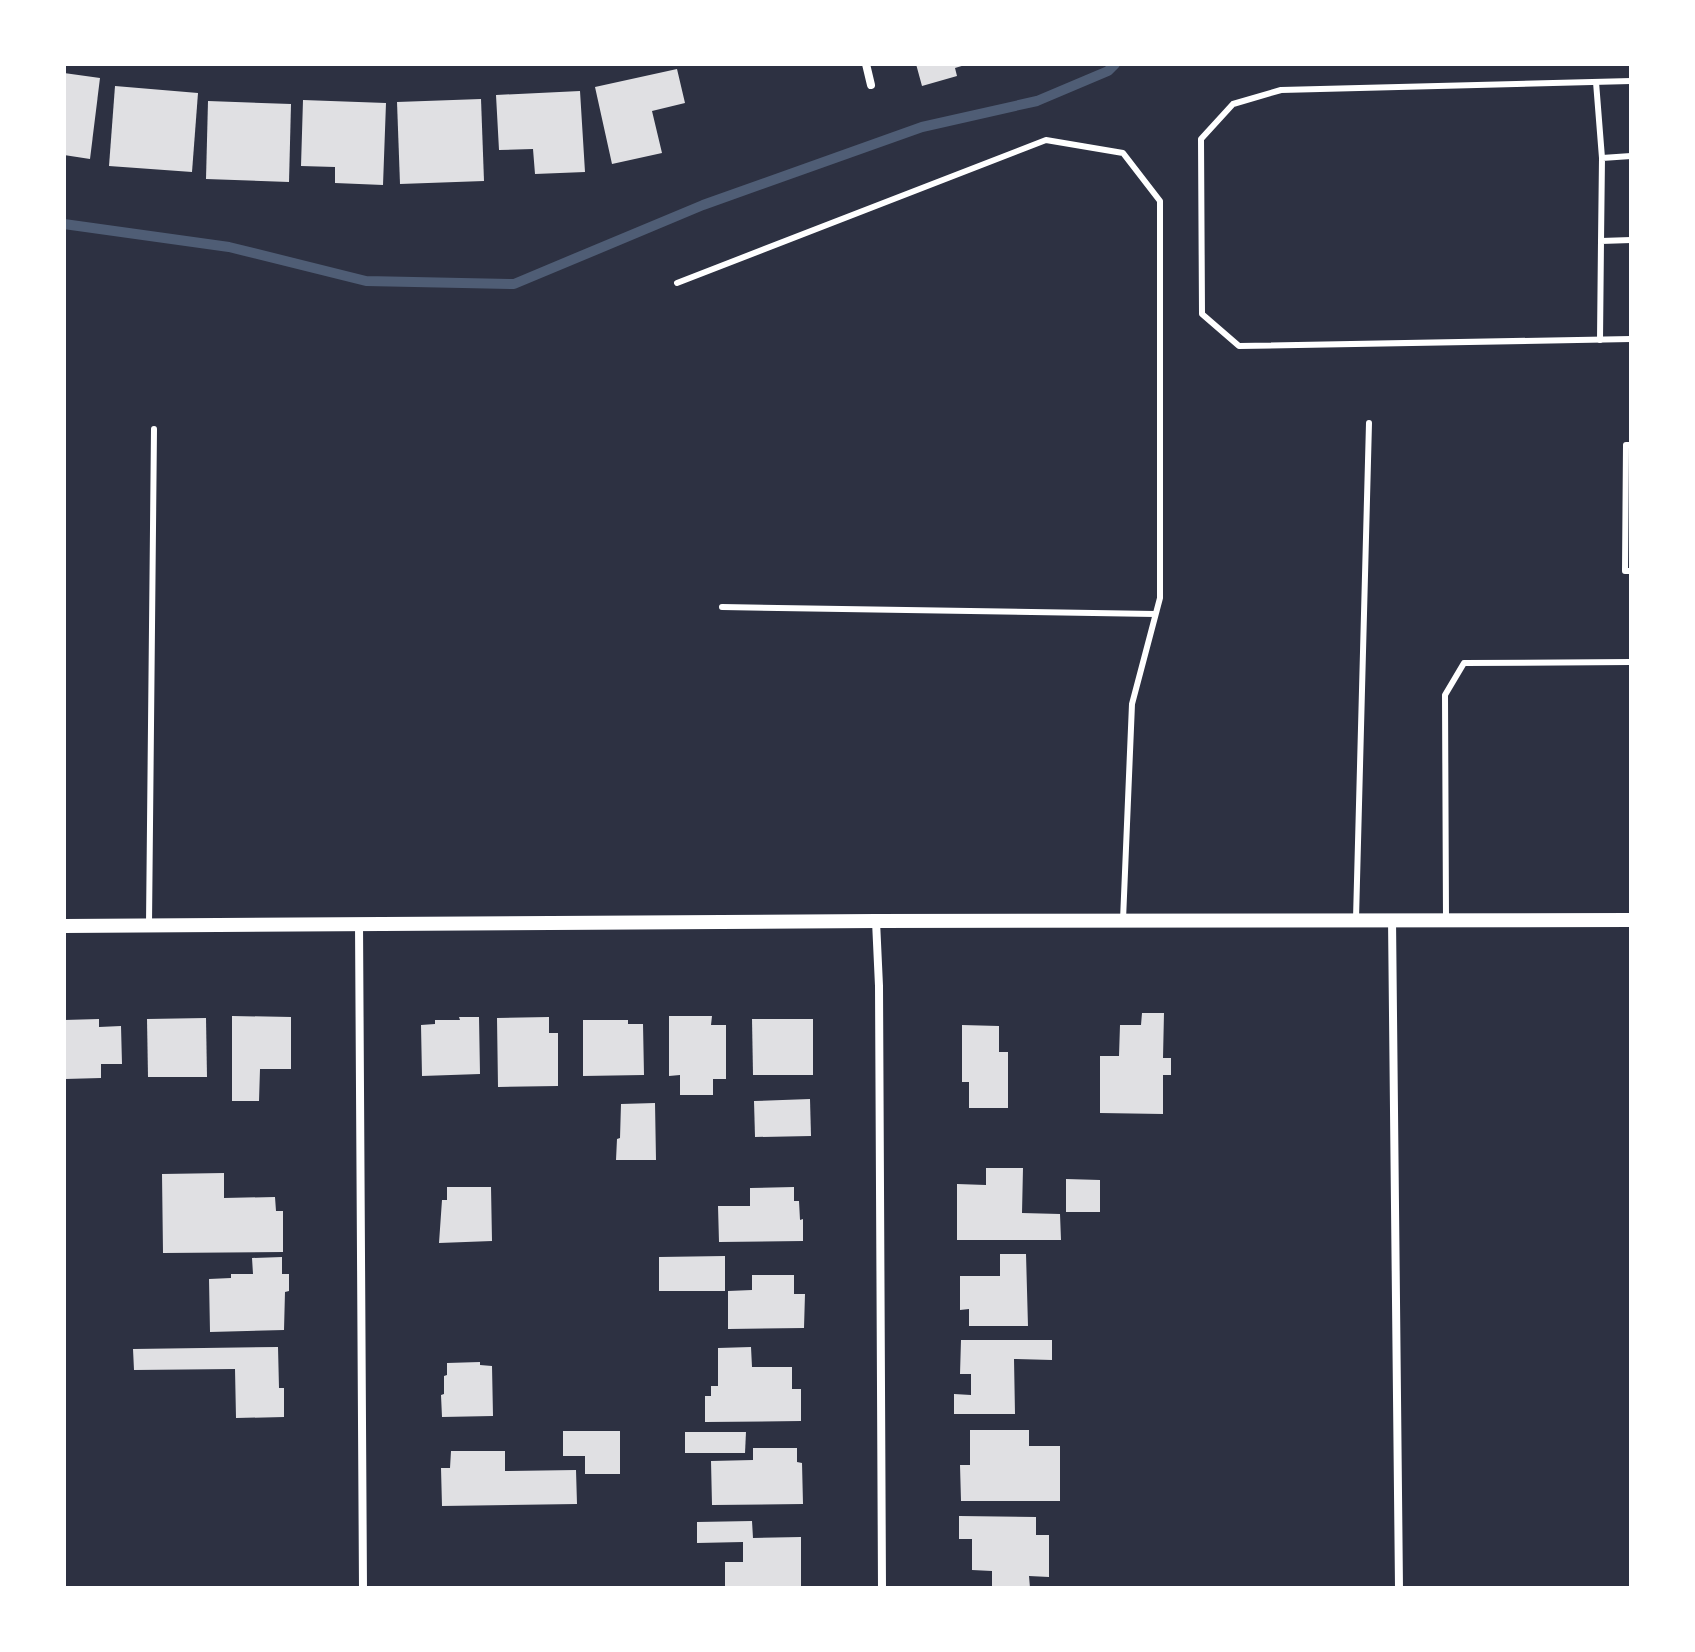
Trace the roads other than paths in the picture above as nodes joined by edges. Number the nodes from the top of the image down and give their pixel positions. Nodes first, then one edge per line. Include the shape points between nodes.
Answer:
1 (866, 64) edge
2 (1631, 81) edge
3 (1596, 82) junction
4 (871, 85) dead end
5 (1631, 156) edge
6 (1602, 158) junction
7 (1631, 240) edge
8 (1601, 241) junction
9 (677, 283) dead end
10 (1631, 339) edge
11 (1600, 340) junction
12 (1369, 423) dead end
13 (154, 429) dead end
14 (1631, 445) edge
15 (1631, 571) edge
16 (722, 607) dead end
17 (1155, 614) junction
18 (1631, 662) edge
19 (1356, 919) junction
20 (1392, 919) junction
21 (1446, 919) junction
22 (1123, 920) junction
23 (1631, 920) edge
24 (876, 921) junction
25 (359, 923) junction
26 (149, 924) junction
27 (64, 926) edge
28 (363, 1588) edge
29 (882, 1588) edge
30 (1399, 1588) edge

1 - 4 street
2 - 3 lane
3 - 6 lane
3 - 11 lane via 1281,90 1233,104 1201,139 1202,314 1239,346
5 - 6 lane
6 - 8 lane
7 - 8 lane
8 - 11 lane
9 - 17 lane via 1046,140 1123,153 1160,201 1160,598
10 - 11 lane
12 - 19 lane
13 - 26 lane
14 - 15 lane via 1626,445 1625,571
16 - 17 lane
17 - 22 lane via 1132,704
18 - 21 lane via 1464,663 1445,695
19 - 20 street
19 - 22 street
20 - 21 street
20 - 30 street
21 - 23 street
22 - 24 street
24 - 25 street
24 - 29 street
25 - 26 street
25 - 28 street
26 - 27 street

